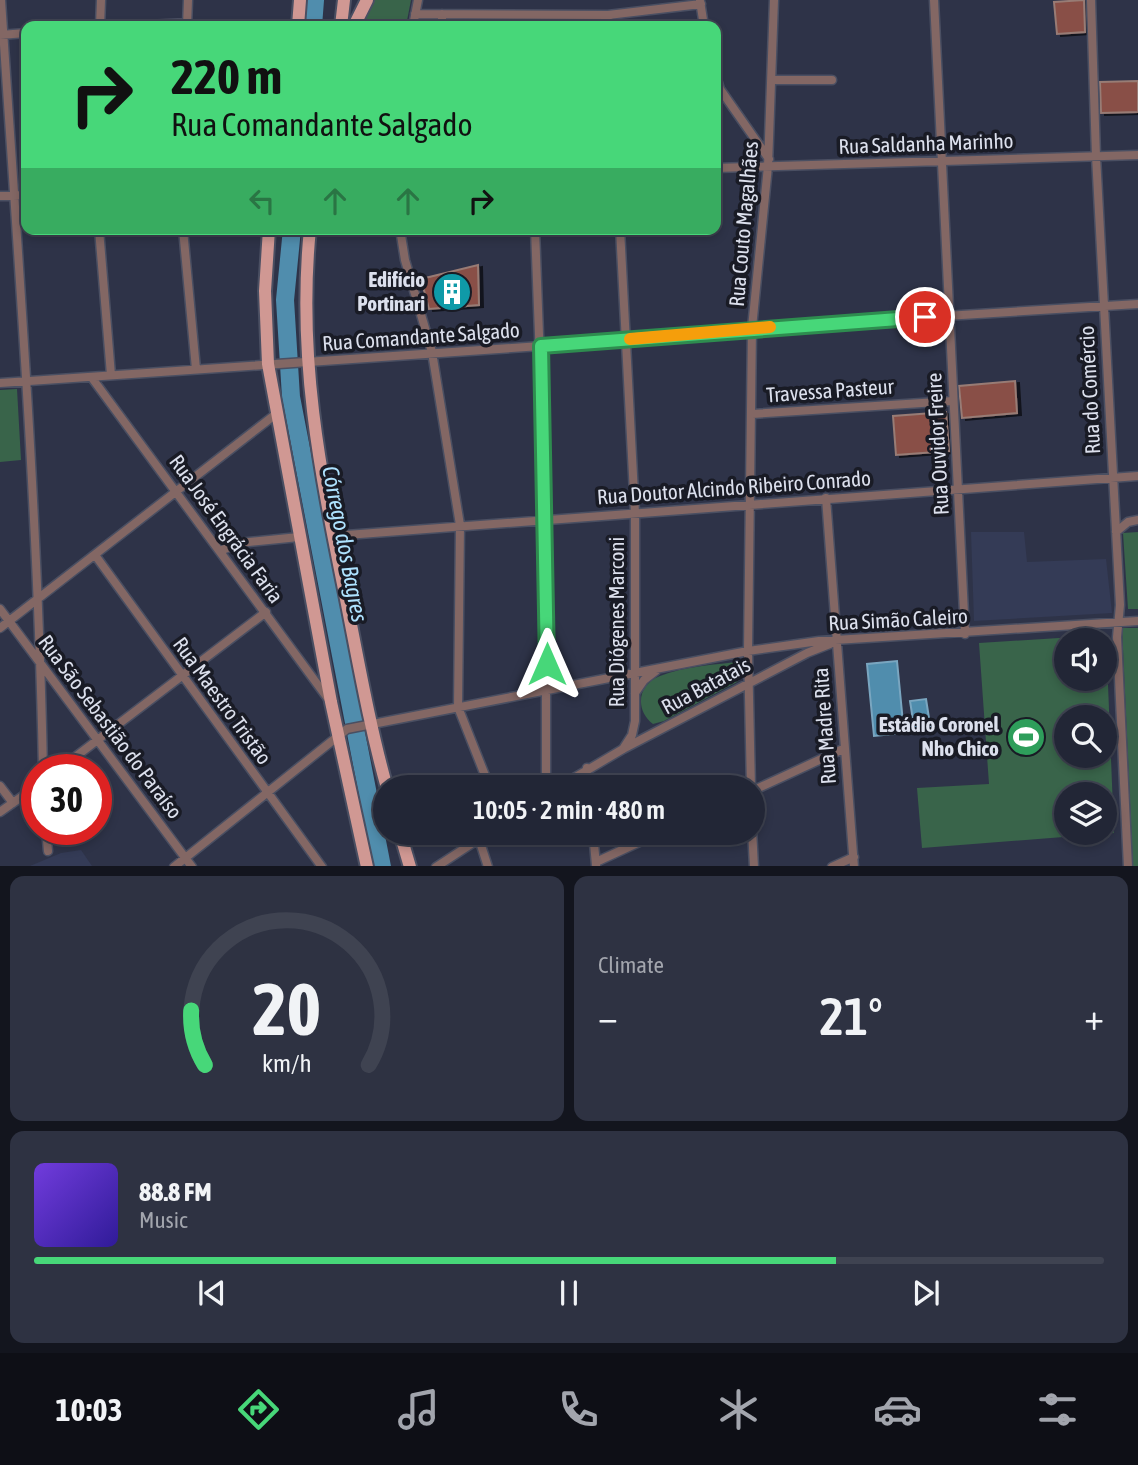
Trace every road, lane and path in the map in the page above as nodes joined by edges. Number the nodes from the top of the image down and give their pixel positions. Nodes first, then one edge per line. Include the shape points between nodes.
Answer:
1 (1, 0) edge
2 (101, 0) edge
3 (188, 0) edge
4 (300, 0) edge
5 (344, 0) edge
6 (367, 0) edge
7 (418, 0) edge
8 (774, 0) edge
9 (934, 0) edge
10 (1091, 0) edge
11 (701, 2) edge
12 (442, 14) junction
13 (415, 15) junction
14 (525, 15) junction
15 (608, 15) junction
16 (100, 21) edge
17 (187, 21) edge
18 (298, 21) edge
19 (342, 21) edge
20 (356, 21) edge
21 (414, 21) edge
22 (442, 21) edge
23 (526, 21) edge
24 (608, 21) edge
25 (703, 21) edge
26 (21, 33) edge
27 (1, 35) edge
28 (771, 80) junction
29 (832, 80) dead end
30 (721, 91) edge
31 (1138, 155) edge
32 (1096, 156) junction
33 (942, 162) junction
34 (769, 163) junction
35 (721, 168) edge
36 (16, 195) junction
37 (21, 195) edge
38 (0, 196) edge
39 (99, 235) edge
40 (184, 235) edge
41 (269, 235) edge
42 (310, 235) edge
43 (401, 235) edge
44 (535, 235) edge
45 (621, 235) edge
46 (1138, 304) edge
47 (1104, 306) junction
48 (949, 315) junction
49 (752, 328) junction
50 (628, 339) junction
51 (541, 346) junction
52 (432, 352) junction
53 (303, 362) junction
54 (273, 363) junction
55 (196, 369) junction
56 (111, 375) junction
57 (92, 378) junction
58 (26, 382) junction
59 (0, 383) edge
60 (953, 401) junction
61 (276, 414) junction
62 (752, 414) junction
63 (1138, 476) edge
64 (1112, 478) junction
65 (959, 489) junction
66 (175, 491) junction
67 (826, 498) junction
68 (752, 503) junction
69 (635, 513) junction
70 (546, 519) junction
71 (1138, 520) edge
72 (460, 525) junction
73 (1116, 532) junction
74 (333, 536) junction
75 (299, 537) junction
76 (220, 551) junction
77 (95, 555) junction
78 (35, 600) junction
79 (0, 609) edge
80 (266, 612) junction
81 (9, 621) junction
82 (1138, 621) edge
83 (1118, 623) junction
84 (0, 628) edge
85 (965, 634) junction
86 (836, 642) junction
87 (748, 651) junction
88 (41, 664) junction
89 (663, 667) junction
90 (634, 672) junction
91 (180, 675) junction
92 (617, 676) junction
93 (749, 684) junction
94 (548, 688) junction
95 (634, 691) junction
96 (331, 702) junction
97 (458, 707) junction
98 (635, 721) junction
99 (369, 724) junction
100 (344, 731) junction
101 (652, 734) junction
102 (97, 740) junction
103 (623, 749) junction
104 (843, 749) junction
105 (43, 754) edge
106 (79, 754) edge
107 (587, 768) junction
108 (383, 775) edge
109 (484, 775) edge
110 (546, 775) edge
111 (576, 775) edge
112 (588, 775) edge
113 (752, 775) edge
114 (765, 783) edge
115 (0, 786) edge
116 (268, 794) junction
117 (21, 797) edge
118 (13, 803) junction
119 (0, 812) edge
120 (47, 845) edge
121 (404, 845) edge
122 (469, 845) edge
123 (481, 845) edge
124 (594, 845) edge
125 (635, 845) edge
126 (753, 845) edge
127 (48, 851) dead end
128 (186, 858) junction
129 (854, 862) edge
130 (596, 864) edge
131 (174, 866) edge
132 (192, 866) edge
133 (322, 866) edge
134 (367, 866) edge
135 (410, 866) edge
136 (436, 866) edge
137 (488, 866) edge
138 (754, 866) edge
139 (832, 866) edge
140 (1128, 866) edge

1 - 27 street
2 - 16 street
3 - 17 street
4 - 18 main road
5 - 19 main road
6 - 20 main road
7 - 13 street
8 - 28 street, Rua Couto Magalhães
9 - 33 street, Rua Ouvidor Freire
10 - 32 street, Rua do Comércio
11 - 15 street
11 - 25 street
12 - 13 street
12 - 14 street
12 - 22 street
13 - 21 street
14 - 15 street
14 - 23 street
15 - 24 street
26 - 27 street
27 - 36 street
28 - 29 street
28 - 34 street, Rua Couto Magalhães
30 - 34 street
31 - 32 street, Rua Saldanha Marinho
32 - 33 street, Rua Saldanha Marinho
32 - 47 street, Rua do Comércio
33 - 34 street, Rua Saldanha Marinho
33 - 48 street, Rua Ouvidor Freire
34 - 35 street, Rua Saldanha Marinho
34 - 49 street, Rua Couto Magalhães
36 - 37 street
36 - 38 street
36 - 58 street
39 - 56 street
40 - 55 street
41 - 54 main road via 264,300
42 - 53 main road
43 - 52 street
44 - 51 street
45 - 50 street, Rua Diógenes Marconi
46 - 47 street, Rua Comandante Salgado
47 - 48 street, Rua Comandante Salgado
47 - 64 street, Rua do Comércio
48 - 49 street, Rua Comandante Salgado
48 - 60 street, Rua Ouvidor Freire
49 - 50 street, Rua Comandante Salgado
49 - 62 street, Rua Couto Magalhães
50 - 51 street, Rua Comandante Salgado
50 - 69 street, Rua Diógenes Marconi
51 - 52 street, Rua Comandante Salgado
51 - 70 street
52 - 53 street, Rua Comandante Salgado
52 - 72 street
53 - 54 street, Rua Comandante Salgado
53 - 74 main road
54 - 55 street, Rua Comandante Salgado
54 - 61 main road
55 - 56 street, Rua Comandante Salgado
56 - 57 street, Rua Comandante Salgado
57 - 58 street, Rua Comandante Salgado
57 - 66 street, Rua José Engrácia Faria
58 - 59 street, Rua Comandante Salgado
58 - 78 street
60 - 62 street, Travessa Pasteur
60 - 65 street, Rua Ouvidor Freire
61 - 66 street
61 - 75 main road
62 - 68 street, Rua Couto Magalhães
63 - 64 street, Rua Doutor Alcindo Ribeiro Conrado
64 - 65 street, Rua Doutor Alcindo Ribeiro Conrado
64 - 73 street, Rua do Comércio
65 - 67 street, Rua Doutor Alcindo Ribeiro Conrado
65 - 85 street, Rua Ouvidor Freire
66 - 76 street, Rua José Engrácia Faria
66 - 77 street
67 - 68 street, Rua Doutor Alcindo Ribeiro Conrado
67 - 86 street, Rua Madre Rita
68 - 69 street, Rua Doutor Alcindo Ribeiro Conrado
68 - 87 street, Rua Couto Magalhães
69 - 70 street, Rua Doutor Alcindo Ribeiro Conrado
69 - 90 street, Rua Diógenes Marconi
70 - 72 street, Rua Doutor Alcindo Ribeiro Conrado
70 - 94 street
71 - 73 street
72 - 74 street, Rua Doutor Alcindo Ribeiro Conrado
72 - 97 street
73 - 83 street, Rua do Comércio
74 - 99 main road
75 - 76 street via 239,543
75 - 96 main road
76 - 80 street, Rua José Engrácia Faria
77 - 78 street
77 - 91 street, Rua Maestro Tristão
78 - 81 street
78 - 88 street
79 - 81 street, Rua São Sebastião do Paraíso
80 - 91 street
80 - 96 street, Rua José Engrácia Faria via 302,668
81 - 84 street
81 - 88 street, Rua São Sebastião do Paraíso
82 - 83 street, Rua Simão Caleiro
83 - 85 street, Rua Simão Caleiro
83 - 140 street, Rua do Comércio
85 - 86 street, Rua Simão Caleiro
86 - 87 street, Rua Simão Caleiro
86 - 93 street, Rua Batatais
86 - 104 street, Rua Madre Rita
87 - 89 street, Rua Simão Caleiro
87 - 93 street, Rua Couto Magalhães
88 - 102 street, Rua São Sebastião do Paraíso
88 - 105 street
89 - 90 street, Rua Simão Caleiro
89 - 95 street
90 - 92 street, Rua Simão Caleiro
90 - 95 street, Rua Diógenes Marconi
91 - 102 street
91 - 116 street, Rua Maestro Tristão
92 - 94 street, Rua Simão Caleiro
92 - 95 street via 627,678
93 - 101 street, Rua Batatais
93 - 113 street, Rua Couto Magalhães
94 - 97 street, Rua Simão Caleiro
94 - 110 street
95 - 98 street, Rua Diógenes Marconi
96 - 100 main road
97 - 99 street, Rua Simão Caleiro
97 - 109 street
98 - 101 street, Rua Diógenes Marconi
98 - 103 street, Rua Diógenes Marconi
99 - 100 street, Rua Simão Caleiro
99 - 108 main road
100 - 116 street
100 - 134 main road
101 - 103 street, Rua Batatais
102 - 106 street
102 - 128 street, Rua São Sebastião do Paraíso
103 - 107 street, Rua Batatais
104 - 114 street
104 - 129 street, Rua Madre Rita
107 - 111 street, Rua Batatais
107 - 112 street
115 - 118 street
116 - 128 street
116 - 133 street, Rua Maestro Tristão
117 - 118 street
118 - 119 street
120 - 127 street
121 - 135 main road
122 - 136 street
123 - 137 street
124 - 130 street
125 - 130 street
126 - 138 street
128 - 131 street
128 - 132 street, Rua São Sebastião do Paraíso
129 - 139 street

